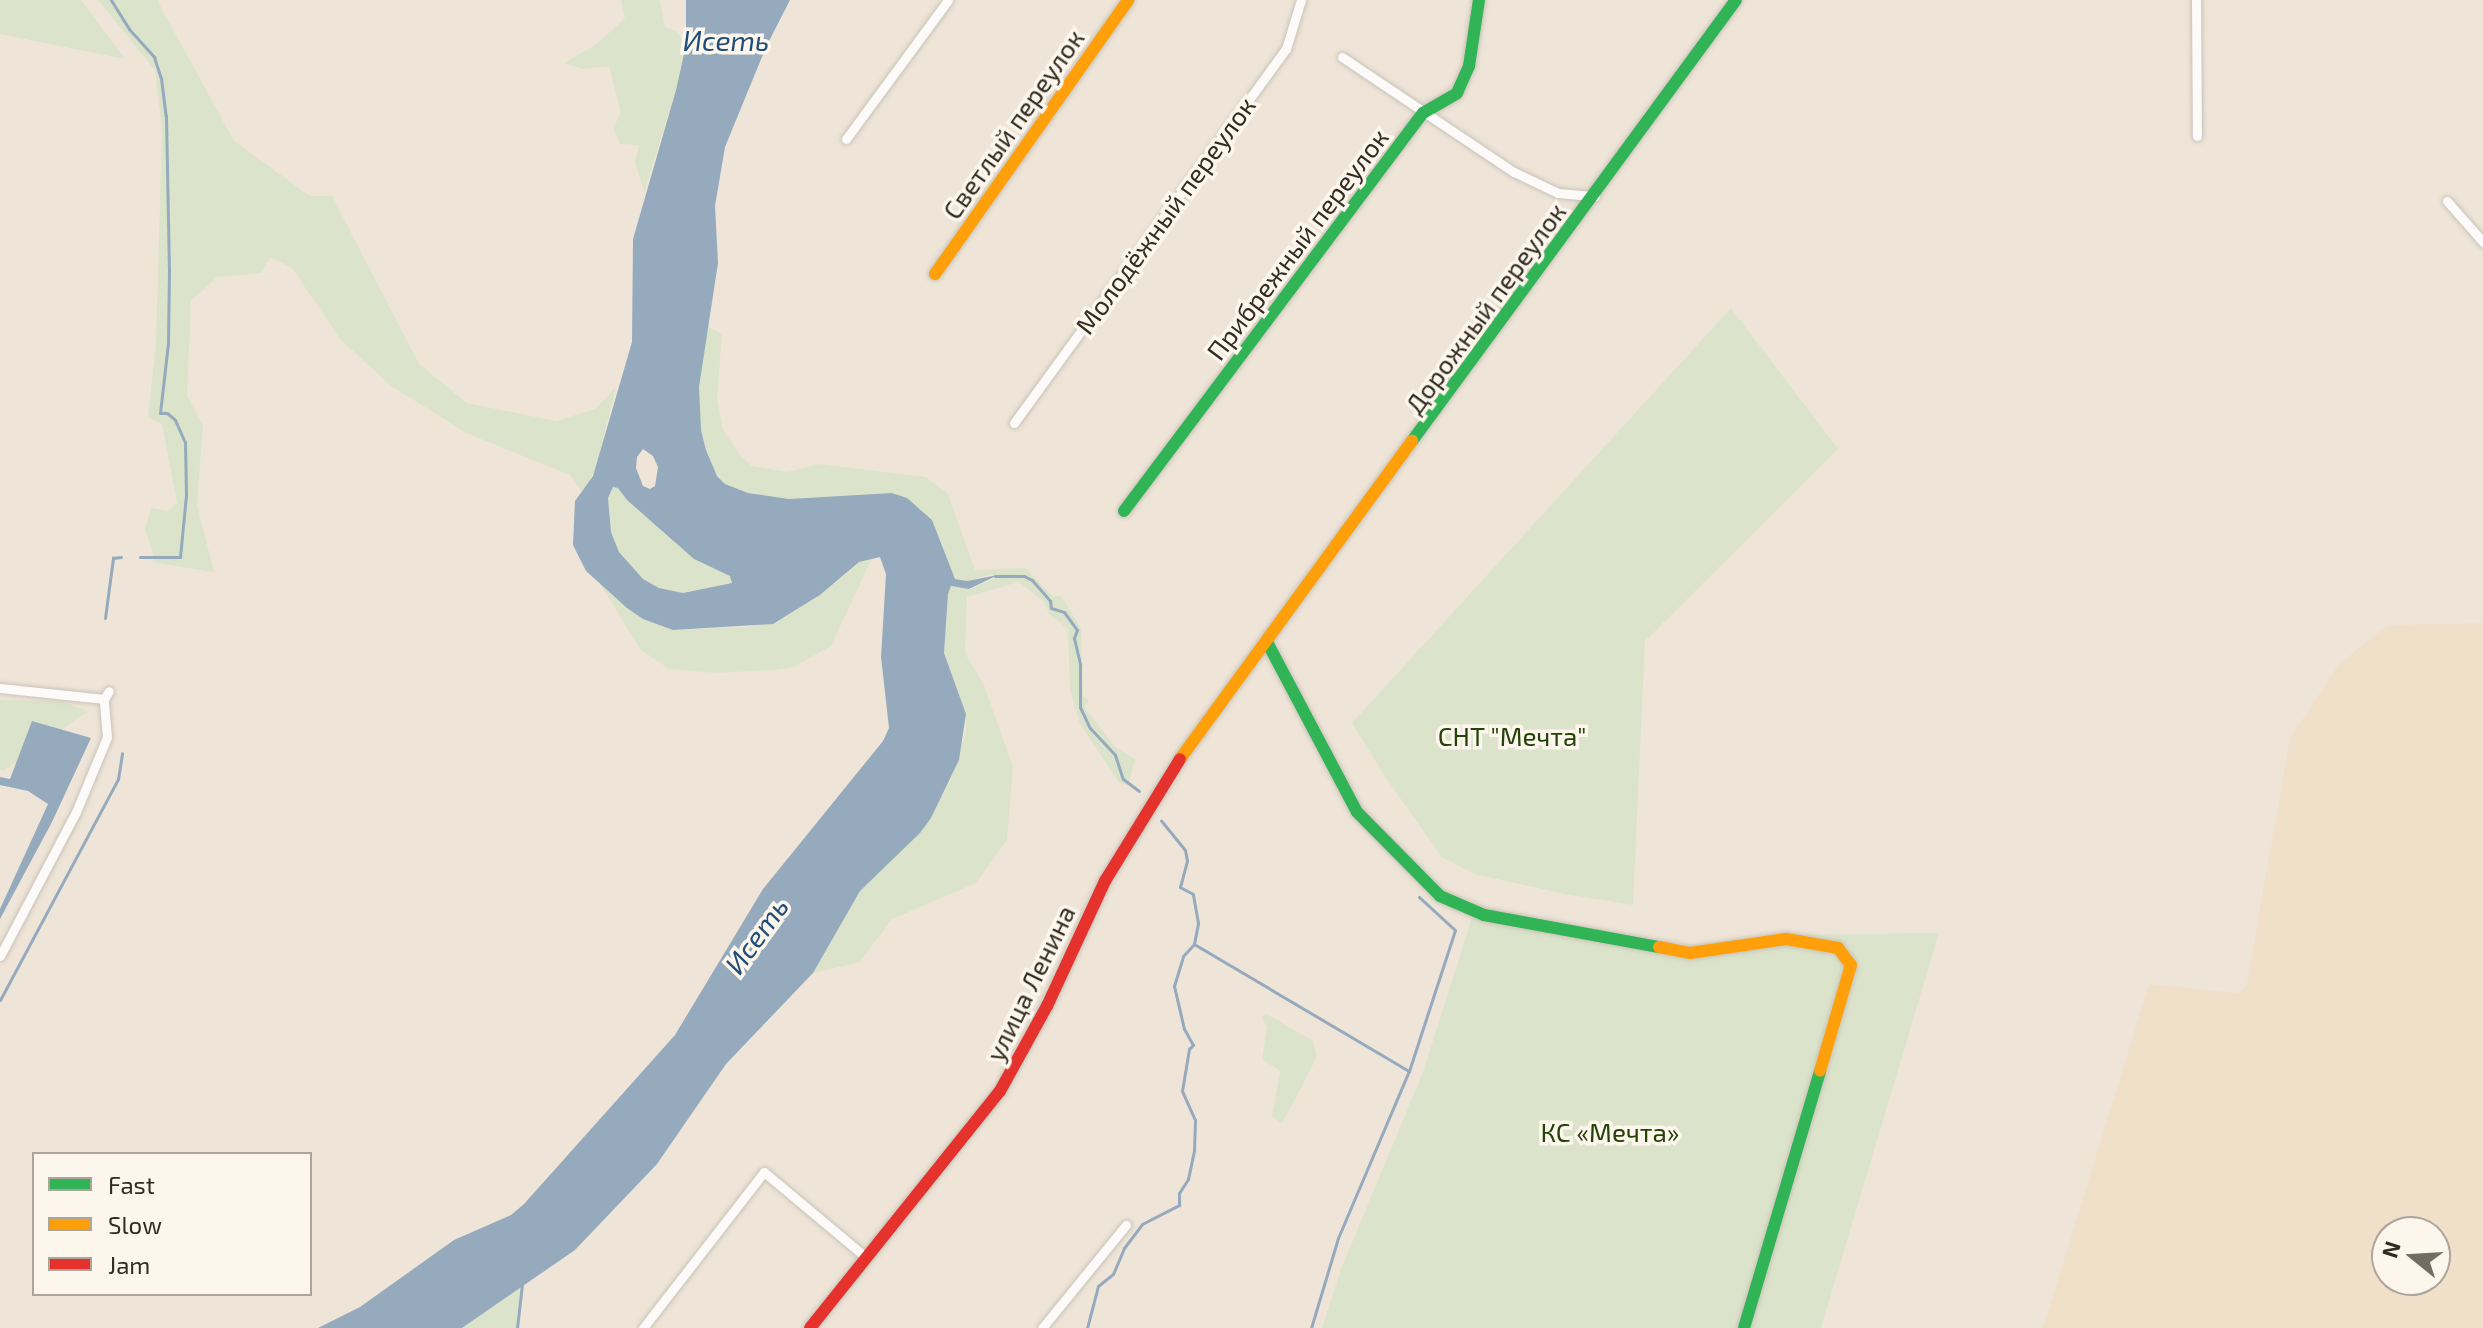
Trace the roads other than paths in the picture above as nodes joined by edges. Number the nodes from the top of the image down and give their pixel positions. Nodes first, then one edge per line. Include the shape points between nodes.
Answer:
1 (948, 0) edge
2 (1128, 0) edge
3 (1301, 0) edge
4 (1479, 0) edge
5 (1736, 0) edge
6 (2196, 0) edge
7 (1342, 57) dead end
8 (1423, 113) junction
9 (2197, 136) dead end
10 (846, 139) dead end
11 (1595, 196) junction
12 (2447, 201) dead end
13 (2483, 242) edge
14 (935, 274) dead end
15 (1014, 423) dead end
16 (1124, 511) dead end
17 (1267, 642) junction
18 (0, 688) edge
19 (0, 956) edge
20 (1126, 1225) dead end
21 (867, 1258) junction
22 (643, 1328) edge
23 (810, 1328) edge
24 (1042, 1328) edge
25 (1744, 1328) edge

1 - 10 street
2 - 14 street, Светлый переулок
3 - 15 street, Молодёжный переулок via 1286,49
4 - 8 street, Прибрежный переулок via 1469,66 1457,93
5 - 11 street, Дорожный переулок
6 - 9 street
7 - 8 street
8 - 11 street via 1558,193
8 - 16 street, Прибрежный переулок
11 - 17 street, Дорожный переулок
12 - 13 street
17 - 21 street, улица Ленина via 1145,809 1000,1091
17 - 25 street via 1357,812 1440,896 1484,915 1690,953 1786,939 1838,948 1851,965
18 - 19 street via 107,695 107,737 76,812
20 - 24 street
21 - 22 street via 764,1172
21 - 23 street, улица Ленина

